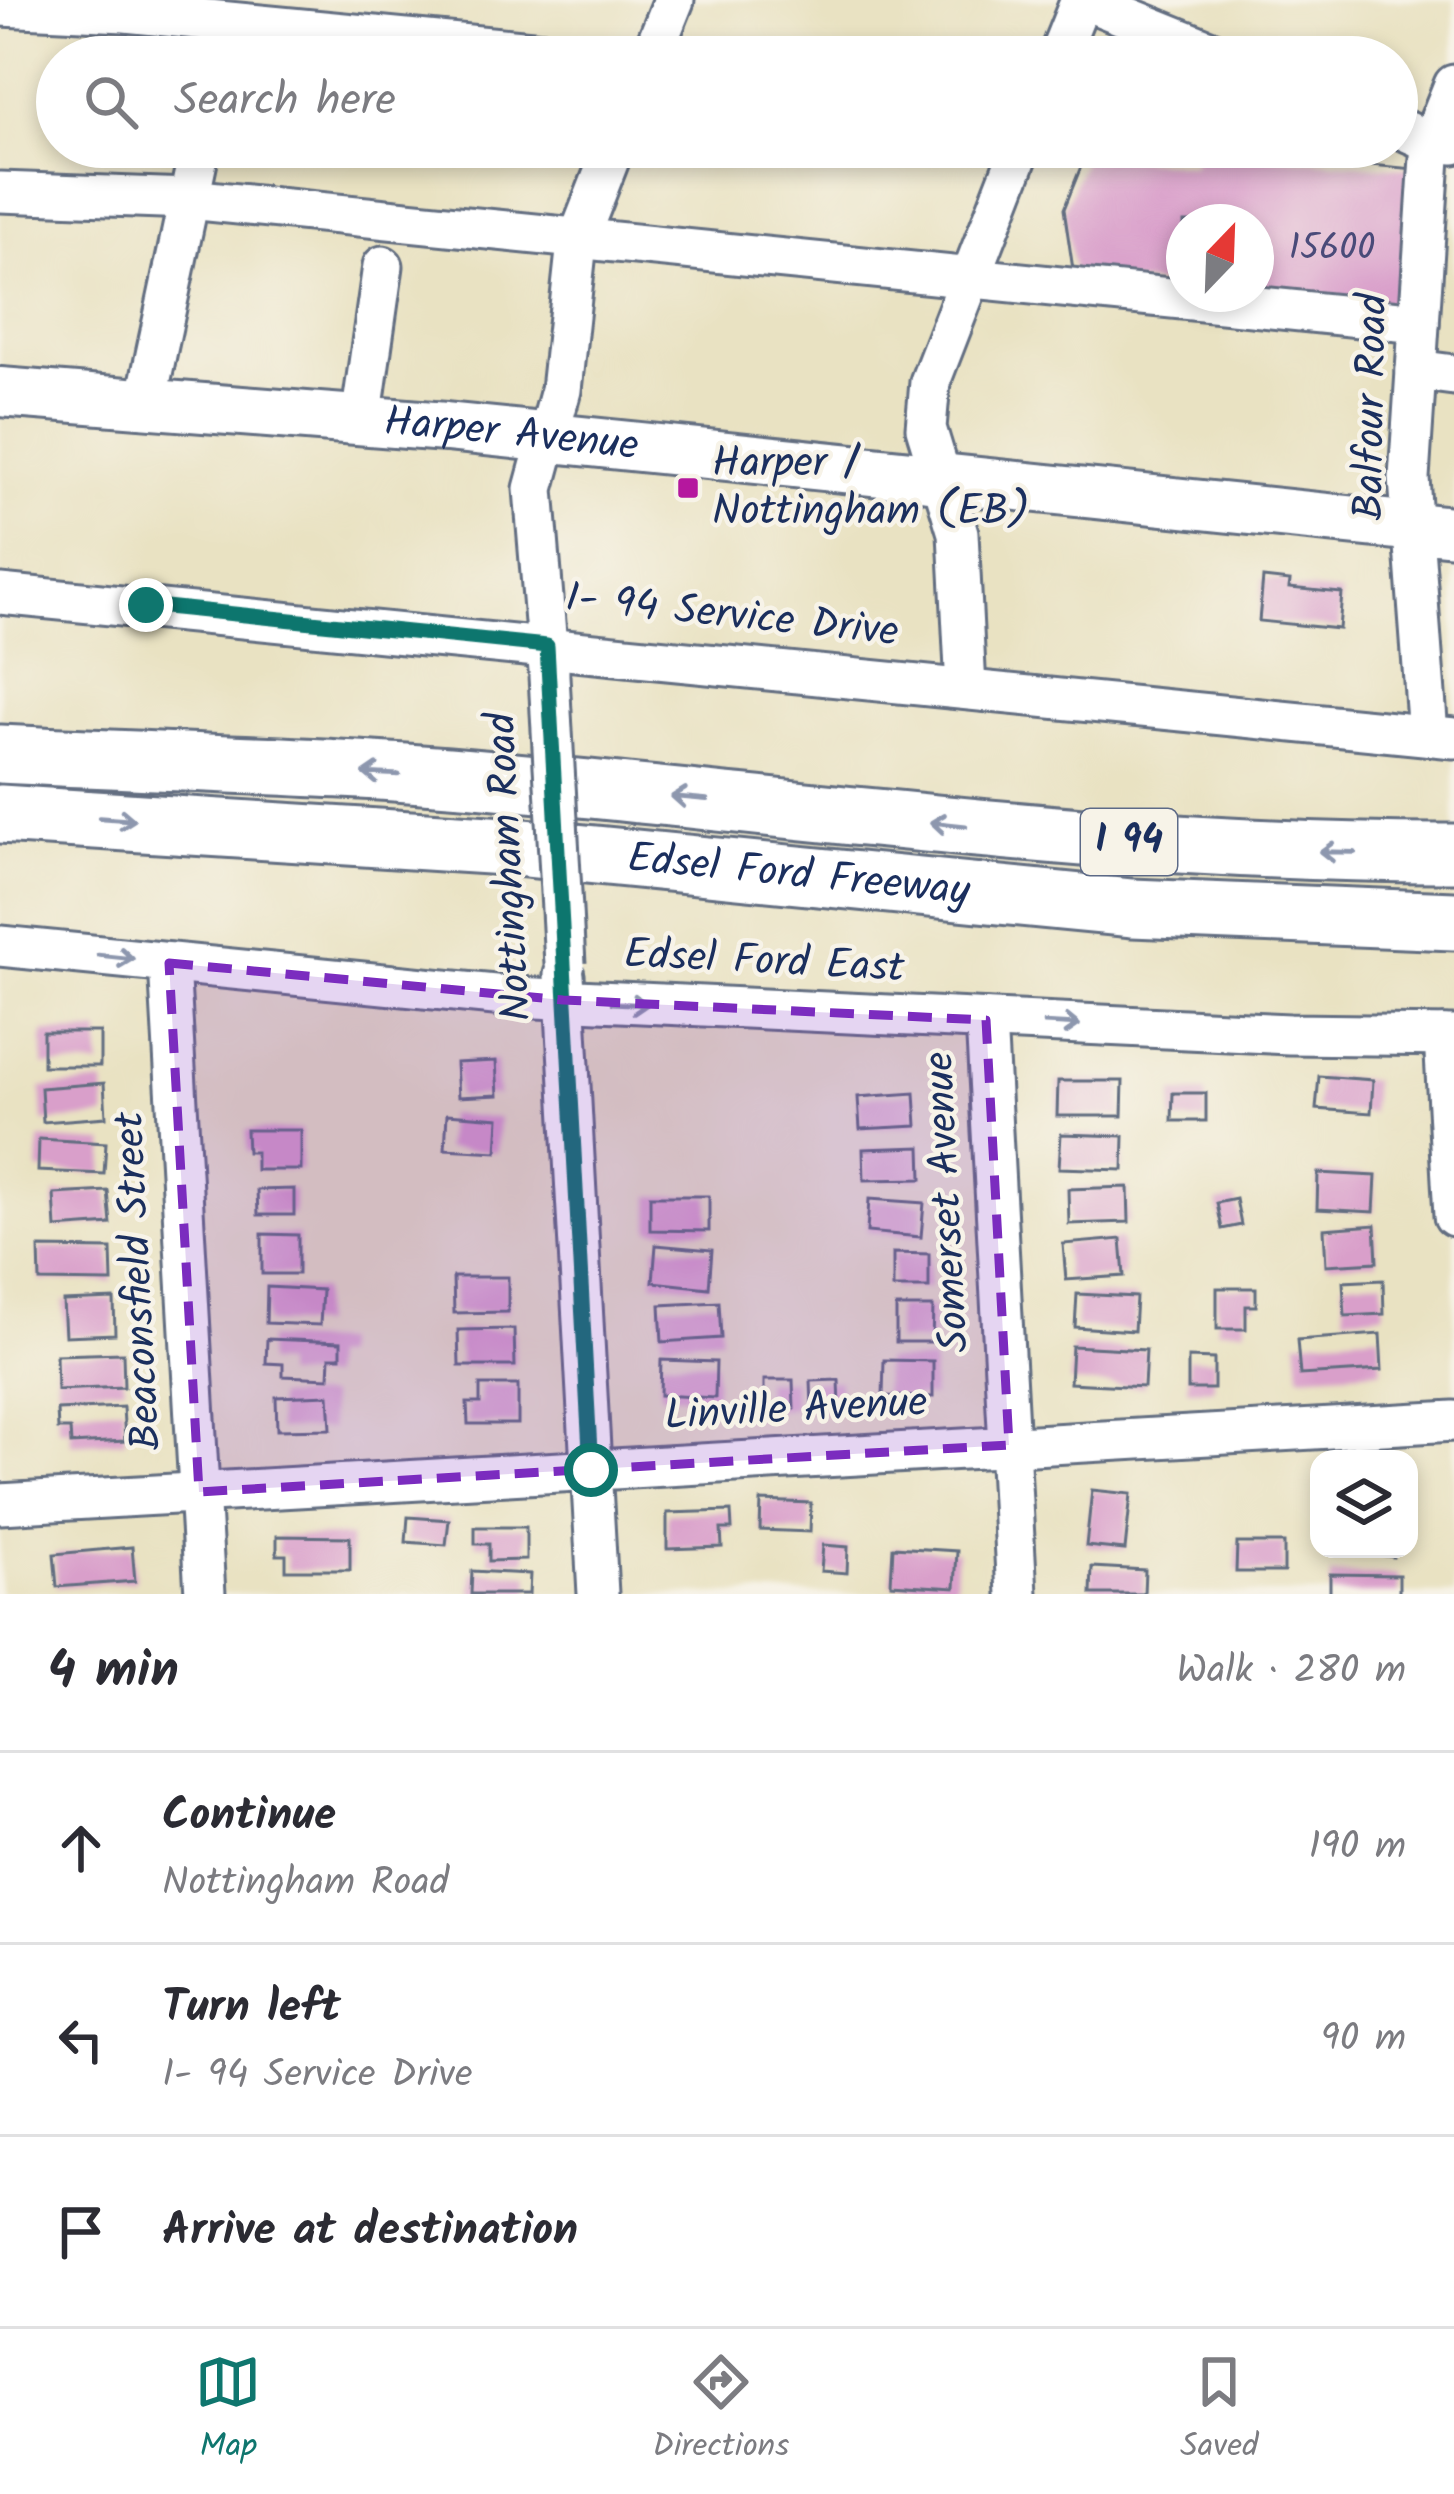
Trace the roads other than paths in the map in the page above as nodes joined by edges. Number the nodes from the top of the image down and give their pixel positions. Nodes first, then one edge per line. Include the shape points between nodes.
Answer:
1 (674, 0) edge
2 (1083, 0) edge
3 (0, 7) edge
4 (231, 26) edge
5 (348, 36) edge
6 (659, 36) edge
7 (1067, 36) edge
8 (1173, 36) edge
9 (1454, 85) edge
10 (1428, 138) edge
11 (196, 168) edge
12 (606, 168) edge
13 (1013, 168) edge
14 (0, 192) edge
15 (189, 199) junction
16 (577, 242) junction
17 (383, 266) dead end
18 (968, 280) junction
19 (1419, 323) junction
20 (1435, 372) edge
21 (0, 392) edge
22 (146, 402) junction
23 (361, 420) junction
24 (545, 437) junction
25 (939, 478) junction
26 (1435, 529) edge
27 (0, 594) edge
28 (548, 661) junction
29 (966, 688) junction
30 (1441, 736) edge
31 (0, 754) edge
32 (0, 814) edge
33 (1454, 853) edge
34 (1454, 921) edge
35 (0, 946) edge
36 (169, 963) junction
37 (564, 982) junction
38 (986, 1020) junction
39 (1449, 1036) edge
40 (1454, 1216) edge
41 (1454, 1420) edge
42 (1009, 1445) junction
43 (591, 1470) junction
44 (200, 1492) junction
45 (0, 1504) edge
46 (206, 1594) edge
47 (598, 1594) edge
48 (1018, 1594) edge

1 - 6 street
2 - 7 street
2 - 8 street
3 - 4 street
4 - 5 street
9 - 10 street, Balfour Road
10 - 19 street, Balfour Road
11 - 15 street
12 - 16 street, Nottingham Road
13 - 18 street
14 - 15 street
15 - 16 street
15 - 22 street
16 - 18 street
16 - 24 street, Nottingham Road via 560,390
17 - 23 street
18 - 19 street
18 - 25 street via 930,382 926,428
19 - 20 street, Balfour Road
20 - 26 street, Balfour Road via 1409,478
21 - 22 main road, Harper Avenue
22 - 23 main road, Harper Avenue
23 - 24 main road, Harper Avenue
24 - 25 main road, Harper Avenue
24 - 28 street, Nottingham Road via 534,489
25 - 26 main road, Harper Avenue
25 - 29 street via 958,533
26 - 30 street, Balfour Road
27 - 28 street, I- 94 Service Drive
28 - 29 street, I- 94 Service Drive
28 - 37 street, Nottingham Road, bridge
29 - 30 street, I- 94 Service Drive
33 -> 31 highway, Edsel Ford Freeway / I 94 via 1081,838 498,780
32 -> 34 highway, Edsel Ford Freeway / I 94 via 505,846 1132,908
35 -> 36 street, Edsel Ford East
36 - 37 street, Edsel Ford East
36 - 44 street, Beaconsfield Street
37 -> 38 street, Edsel Ford East
37 - 43 street, Nottingham Road
38 -> 39 street, Edsel Ford East
38 - 42 street, Somerset Avenue
39 - 40 street
41 - 42 street, Linville Avenue
42 - 43 street, Linville Avenue
42 - 48 street, Somerset Avenue
43 - 44 street, Linville Avenue
43 - 47 street, Nottingham Road
44 - 45 street, Linville Avenue
44 - 46 street, Beaconsfield Street

